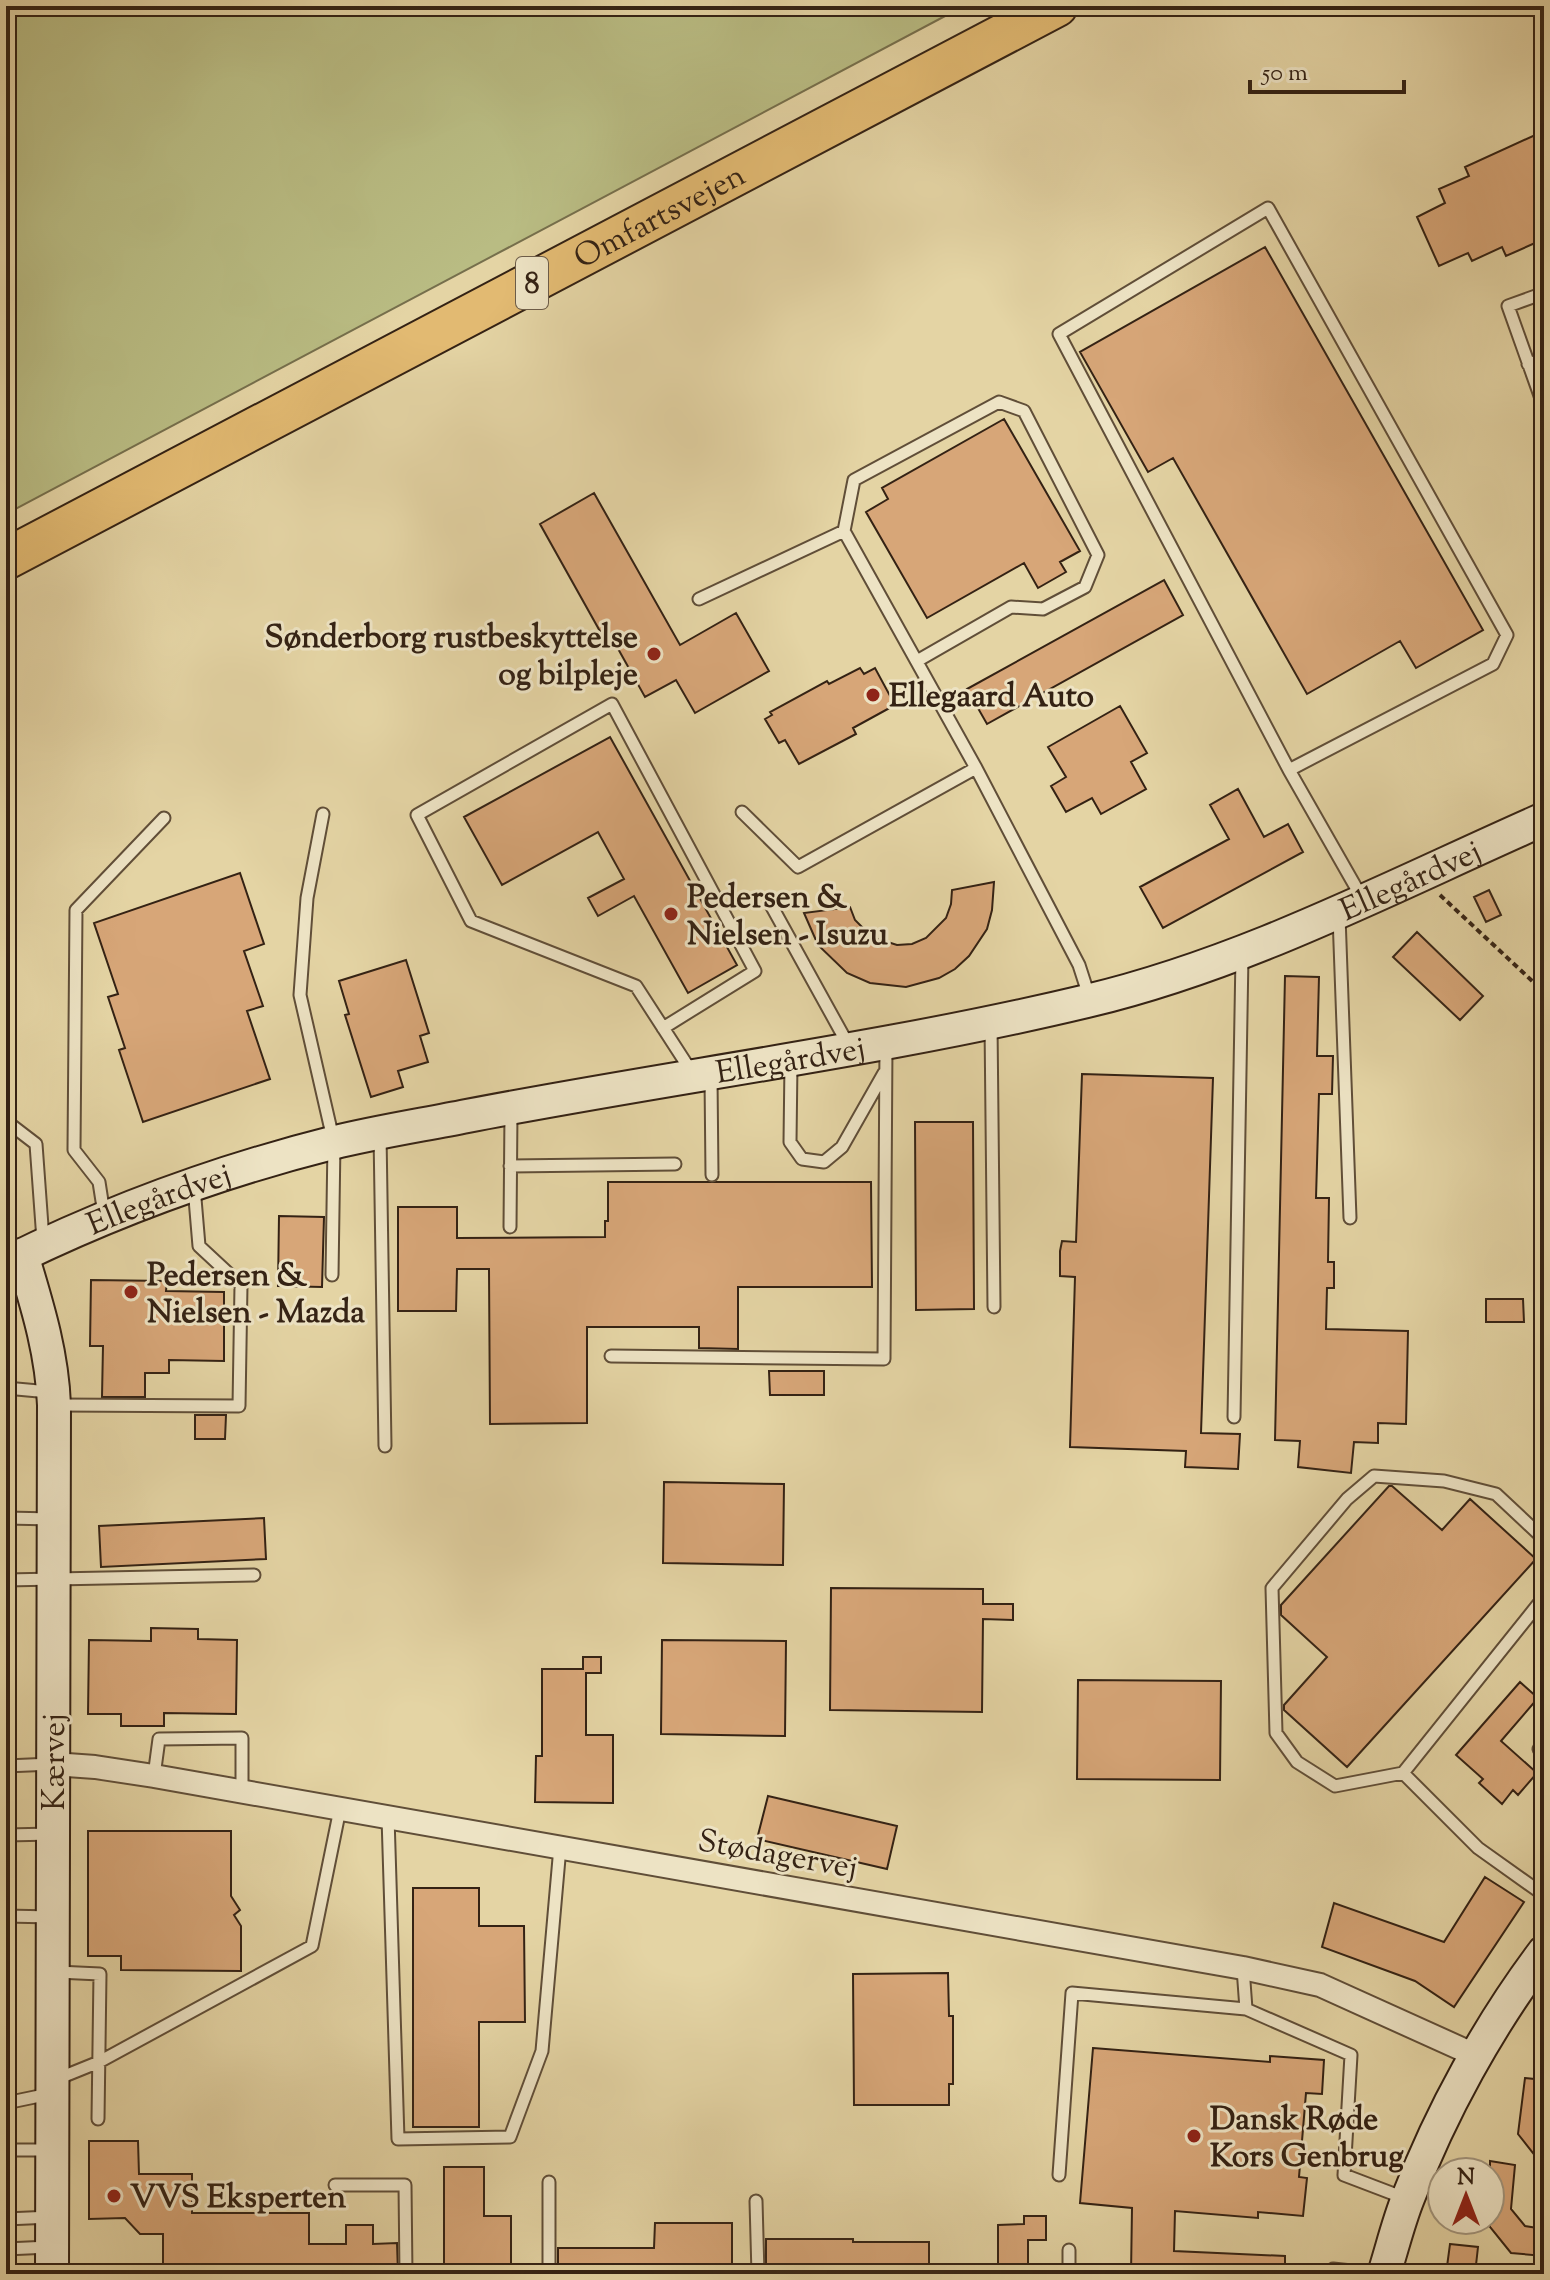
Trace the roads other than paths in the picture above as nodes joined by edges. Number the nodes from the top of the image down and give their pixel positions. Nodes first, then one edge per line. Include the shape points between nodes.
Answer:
1 (1057, 6) edge
2 (1544, 293) edge
3 (1544, 359) edge
4 (1528, 364) junction
5 (1544, 407) edge
6 (844, 531) junction
7 (6, 559) edge
8 (699, 599) dead end
9 (917, 661) junction
10 (976, 768) junction
11 (1289, 770) junction
12 (742, 812) dead end
13 (323, 814) dead end
14 (164, 818) dead end
15 (1544, 819) edge
16 (771, 905) dead end
17 (1352, 906) junction
18 (1242, 951) junction
19 (1091, 1000) junction
20 (991, 1023) junction
21 (663, 1028) junction
22 (850, 1048) junction
23 (886, 1056) junction
24 (791, 1058) junction
25 (702, 1074) junction
26 (511, 1108) junction
27 (6, 1121) edge
28 (380, 1133) junction
29 (334, 1143) junction
30 (675, 1164) dead end
31 (510, 1166) junction
32 (712, 1175) dead end
33 (194, 1185) junction
34 (1350, 1218) dead end
35 (104, 1219) junction
36 (510, 1227) dead end
37 (24, 1254) edge
38 (332, 1275) dead end
39 (994, 1307) dead end
40 (611, 1356) dead end
41 (6, 1388) edge
42 (54, 1398) junction
43 (1234, 1417) dead end
44 (385, 1446) dead end
45 (6, 1518) edge
46 (54, 1519) junction
47 (1544, 1539) edge
48 (254, 1575) dead end
49 (6, 1580) edge
50 (53, 1581) junction
51 (1544, 1583) edge
52 (1544, 1742) edge
53 (1544, 1753) edge
54 (53, 1764) junction
55 (6, 1766) edge
56 (1403, 1773) junction
57 (154, 1776) junction
58 (242, 1791) junction
59 (340, 1809) junction
60 (388, 1817) junction
61 (53, 1834) junction
62 (6, 1835) edge
63 (560, 1847) junction
64 (1544, 1895) edge
65 (6, 1916) edge
66 (53, 1917) junction
67 (1543, 1954) edge
68 (1243, 1968) junction
69 (53, 1972) junction
70 (1246, 2009) junction
71 (1477, 2056) junction
72 (99, 2062) junction
73 (52, 2087) junction
74 (6, 2103) edge
75 (98, 2119) dead end
76 (6, 2150) edge
77 (52, 2150) junction
78 (1059, 2175) dead end
79 (549, 2182) dead end
80 (335, 2185) dead end
81 (1407, 2200) junction
82 (756, 2201) dead end
83 (6, 2219) edge
84 (52, 2246) edge
85 (6, 2249) edge
86 (1069, 2250) dead end
87 (406, 2274) edge
88 (549, 2274) edge
89 (758, 2274) edge
90 (1069, 2274) edge
91 (1332, 2274) edge
92 (1382, 2274) edge

1 - 7 highway, Omfartsvejen / 8
2 - 4 lane via 1508,306
3 - 4 lane
4 - 5 lane
6 - 8 lane
6 - 9 lane
6 - 9 lane via 854,480 999,402 1024,411 1098,555 1085,587 1043,609 1011,607
9 - 10 lane
10 - 12 lane via 798,867
10 - 19 lane via 1079,965
11 - 11 lane via 1493,664 1507,635 1268,208 1059,334
11 - 17 lane
13 - 29 lane via 307,898 300,995
14 - 35 lane via 76,910 74,1150 99,1182
15 - 17 street, Ellegårdvej
16 - 22 lane
17 - 18 street, Ellegårdvej
17 - 34 lane
18 - 19 street, Ellegårdvej
18 - 43 lane
19 - 20 street, Ellegårdvej
20 - 23 street, Ellegårdvej
20 - 39 lane
21 - 21 lane via 636,986 471,921 417,815 612,704 755,971
21 - 25 lane
22 - 23 street, Ellegårdvej
22 - 24 street, Ellegårdvej
23 - 24 lane via 842,1147 824,1162 802,1159 790,1142
23 - 40 lane via 884,1359
24 - 25 street, Ellegårdvej
25 - 26 street, Ellegårdvej
25 - 32 lane
26 - 28 street, Ellegårdvej
26 - 31 lane
27 - 37 lane via 36,1144
28 - 29 street, Ellegårdvej
28 - 44 lane
29 - 33 street, Ellegårdvej
29 - 38 lane
30 - 31 lane
31 - 36 lane
33 - 35 street, Ellegårdvej
33 - 42 lane via 199,1246 241,1285 239,1406
35 - 37 street, Ellegårdvej
37 - 42 street, Kærvej via 47,1338
41 - 42 lane
42 - 46 street, Kærvej
45 - 46 lane
46 - 50 street, Kærvej
47 - 56 lane via 1496,1494 1444,1481 1374,1476 1347,1499 1272,1588 1276,1733 1297,1762 1335,1786
48 - 50 lane
49 - 50 lane
50 - 54 street, Kærvej
51 - 56 lane via 1540,1602
52 - 53 lane via 1539,1749
54 - 55 lane
54 - 57 street, Stødagervej
54 - 61 street, Kærvej
56 - 64 lane via 1478,1848
57 - 58 street, Stødagervej
57 - 58 lane via 159,1739 242,1738
58 - 59 street, Stødagervej
59 - 60 street, Stødagervej
59 - 72 lane via 312,1946
60 - 63 street, Stødagervej
60 - 63 lane via 398,2139 510,2137 542,2051
61 - 62 lane
61 - 66 street, Kærvej
63 - 68 street, Stødagervej
65 - 66 lane
66 - 69 street, Kærvej
67 - 71 street
68 - 70 lane
68 - 71 street, Stødagervej via 1320,1985
69 - 72 lane via 100,1974
69 - 73 street, Kærvej
70 - 78 lane via 1072,1993
70 - 81 lane via 1351,2055 1344,2175
71 - 81 street
72 - 73 lane
72 - 75 lane
73 - 74 lane
73 - 77 street, Kærvej
76 - 77 lane
77 - 84 street, Kærvej
79 - 88 lane
80 - 87 lane via 405,2185
81 - 92 street
82 - 89 lane
83 - 84 lane
84 - 85 lane
86 - 90 lane
91 - 92 lane via 1333,2269

